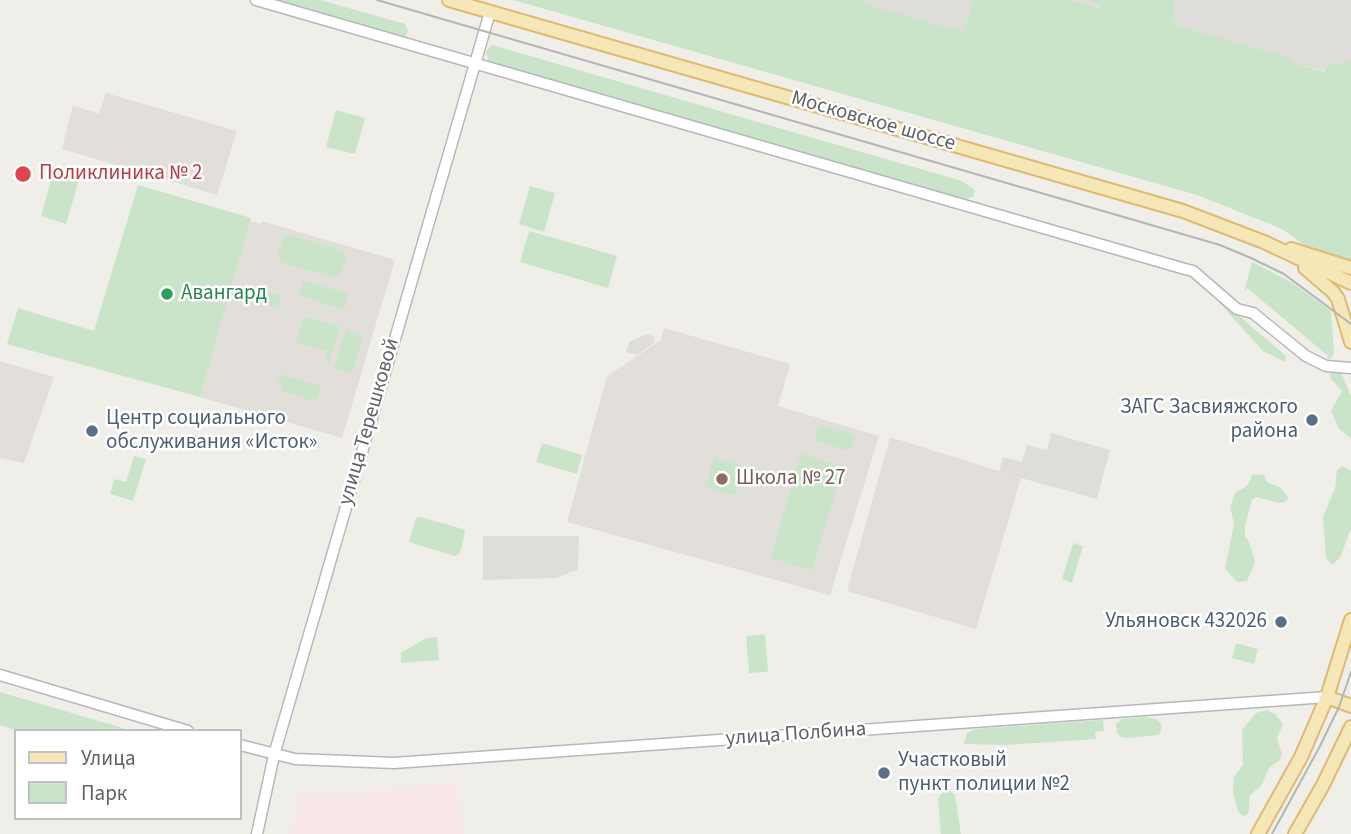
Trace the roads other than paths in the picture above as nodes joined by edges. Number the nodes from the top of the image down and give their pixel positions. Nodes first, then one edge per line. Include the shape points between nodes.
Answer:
1 (256, 0) edge
2 (449, 0) edge
3 (490, 12) junction
4 (475, 64) junction
5 (1264, 242) junction
6 (1292, 256) junction
7 (1351, 268) edge
8 (1351, 283) edge
9 (1351, 342) edge
10 (1351, 368) edge
11 (1351, 620) edge
12 (0, 675) edge
13 (1327, 697) junction
14 (1351, 706) edge
15 (1351, 727) edge
16 (181, 729) edge
17 (242, 747) edge
18 (274, 755) junction
19 (257, 834) edge
20 (1258, 834) edge
21 (1295, 834) edge

1 - 4 street
2 - 3 main road, Московское шоссе
3 - 4 street, улица Терешковой
3 - 5 main road, Московское шоссе via 1168,206
4 - 10 street via 1193,271 1237,309 1253,313 1306,356 1326,366
4 - 18 street, улица Терешковой
5 - 6 main road, Московское шоссе
5 - 7 main road
6 - 8 main road, Московское шоссе
6 - 9 main road, Московское шоссе via 1333,292
11 - 13 main road
12 - 16 street
13 - 14 main road, улица Полбина
13 - 18 street, улица Полбина via 394,763
13 - 20 main road via 1301,757
15 - 21 main road
17 - 18 street, улица Полбина
18 - 19 street, улица Терешковой

